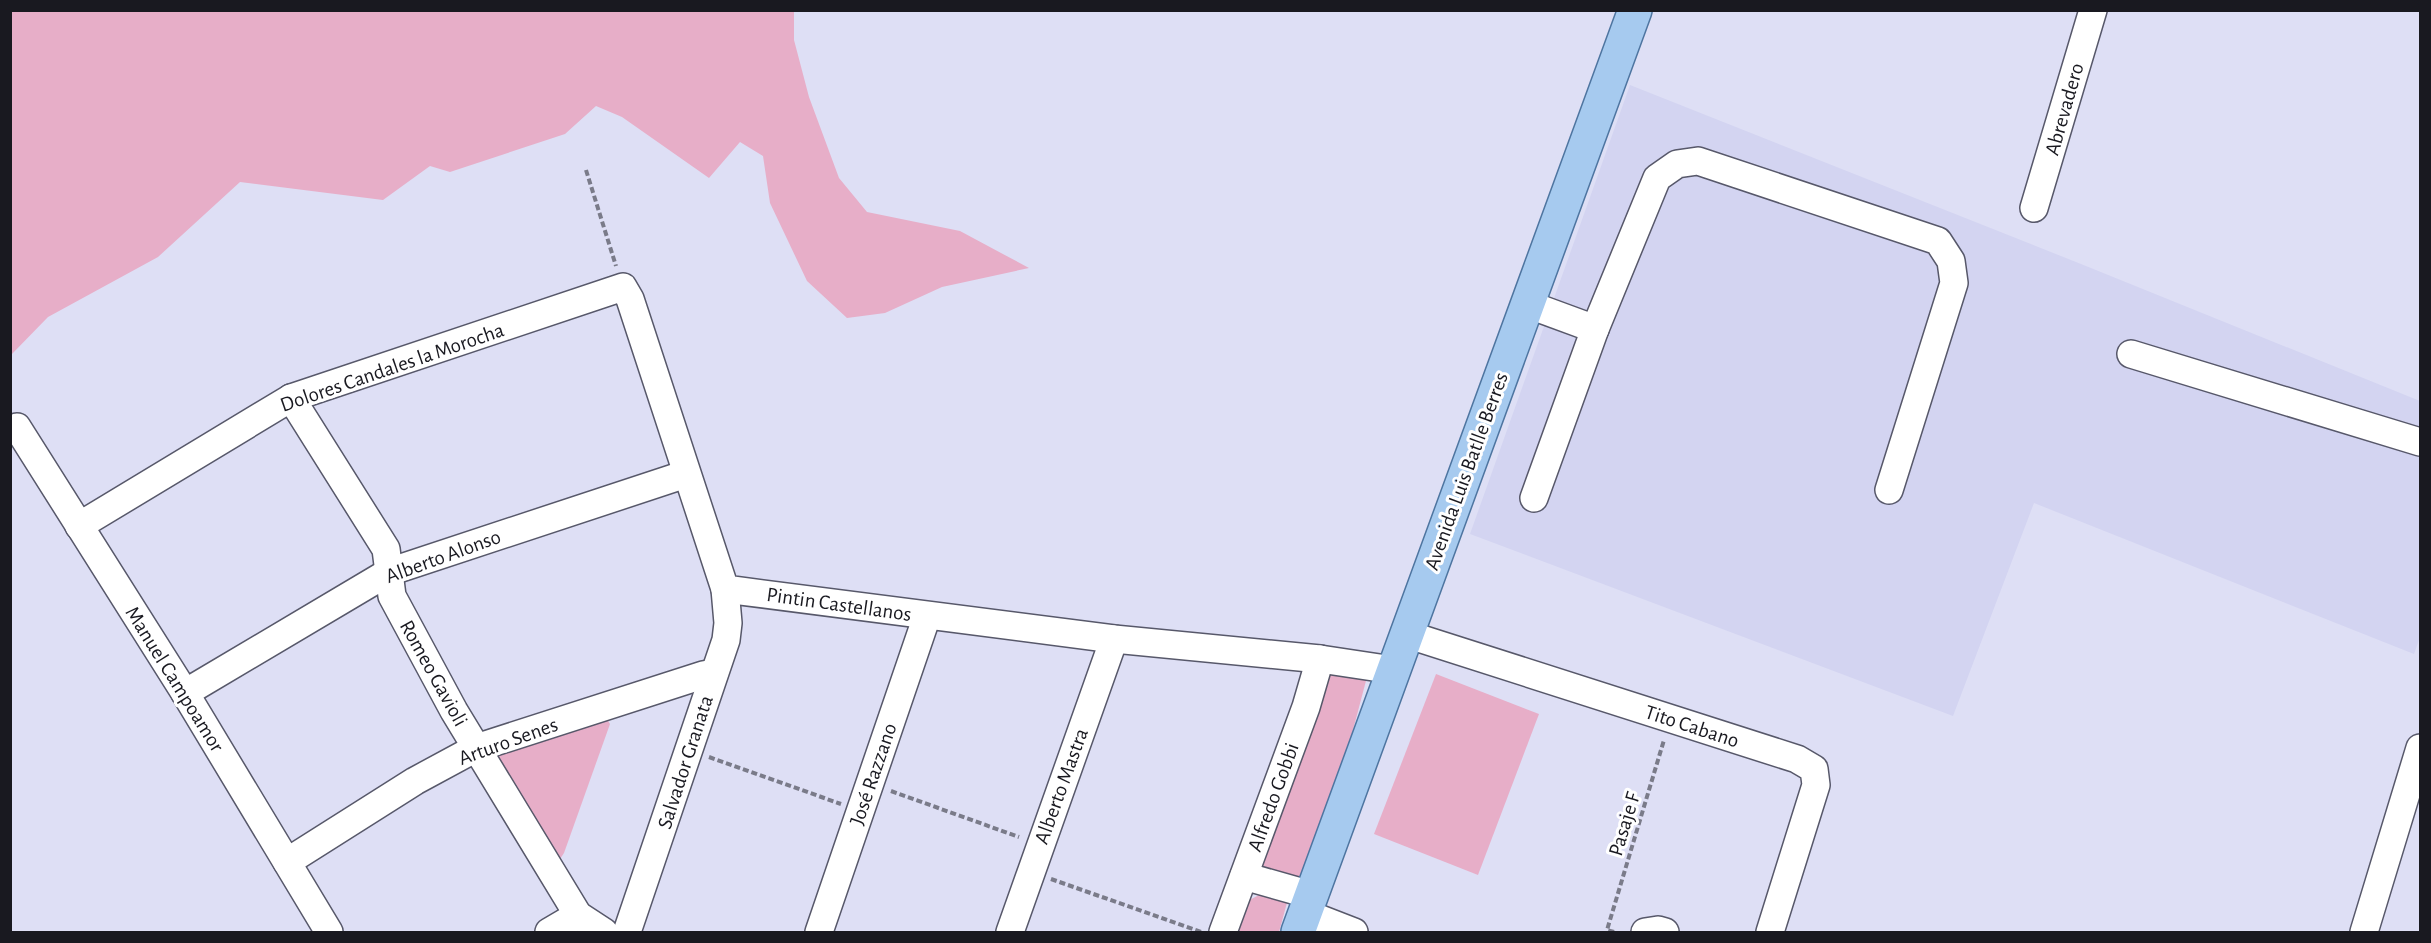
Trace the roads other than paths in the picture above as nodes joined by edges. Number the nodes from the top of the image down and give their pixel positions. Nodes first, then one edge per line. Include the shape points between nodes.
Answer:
1 (1635, 10) edge
2 (2093, 10) edge
3 (2034, 208) dead end
4 (1527, 304) junction
5 (1595, 329) junction
6 (2131, 354) dead end
7 (291, 398) junction
8 (17, 427) dead end
9 (2421, 442) edge
10 (686, 474) junction
11 (1889, 490) dead end
12 (1534, 498) dead end
13 (79, 526) junction
14 (389, 572) junction
15 (725, 589) junction
16 (927, 616) junction
17 (1406, 634) junction
18 (1114, 639) junction
19 (1320, 659) junction
20 (1393, 670) junction
21 (714, 673) junction
22 (185, 693) junction
23 (476, 748) junction
24 (2421, 748) edge
25 (288, 862) junction
26 (1244, 876) junction
27 (1304, 913) edge
28 (578, 915) junction
29 (329, 933) edge
30 (549, 933) edge
31 (604, 933) edge
32 (627, 933) edge
33 (819, 933) edge
34 (1010, 933) edge
35 (1223, 933) edge
36 (1354, 933) edge
37 (1770, 933) edge
38 (2364, 933) edge

1 - 4 main road, Avenida Luis Batlle Berres
2 - 3 street, Abrevadero
4 - 5 street
4 - 17 main road, Avenida Luis Batlle Berres
5 - 11 street via 1657,178 1677,164 1698,161 1938,241 1951,261 1954,283
5 - 12 street
6 - 9 street
7 - 10 street, Dolores Candales la Morocha via 623,287
7 - 13 street, Dolores Candales la Morocha
7 - 14 street, Romeo Gavioli via 386,549
8 - 13 street, Manuel Campoamor
10 - 14 street, Alberto Alonso
10 - 15 street
13 - 22 street, Manuel Campoamor
14 - 22 street, Alberto Alonso
14 - 23 street, Romeo Gavioli via 392,596
15 - 16 street, Pintin Castellanos
15 - 21 street, Salvador Granata via 726,640
16 - 18 street, Pintin Castellanos
16 - 33 street, José Razzano
17 - 20 main road, Avenida Luis Batlle Berres
17 - 37 street, Tito Cabano via 1797,759 1814,769 1816,785
18 - 19 street, Pintin Castellanos
18 - 34 street, Alberto Mastra
19 - 20 street, Pintin Castellanos
19 - 26 street, Alfredo Gobbi
20 - 27 main road, Avenida Luis Batlle Berres
21 - 23 street, Arturo Senes
21 - 32 street, Salvador Granata
22 - 25 street, Manuel Campoamor
23 - 25 street, Arturo Senes via 415,781
23 - 28 street, Romeo Gavioli
24 - 38 street
25 - 29 street, Manuel Campoamor
26 - 27 street
26 - 35 street, Alfredo Gobbi
27 - 36 street
28 - 30 street
28 - 31 street, Romeo Gavioli

